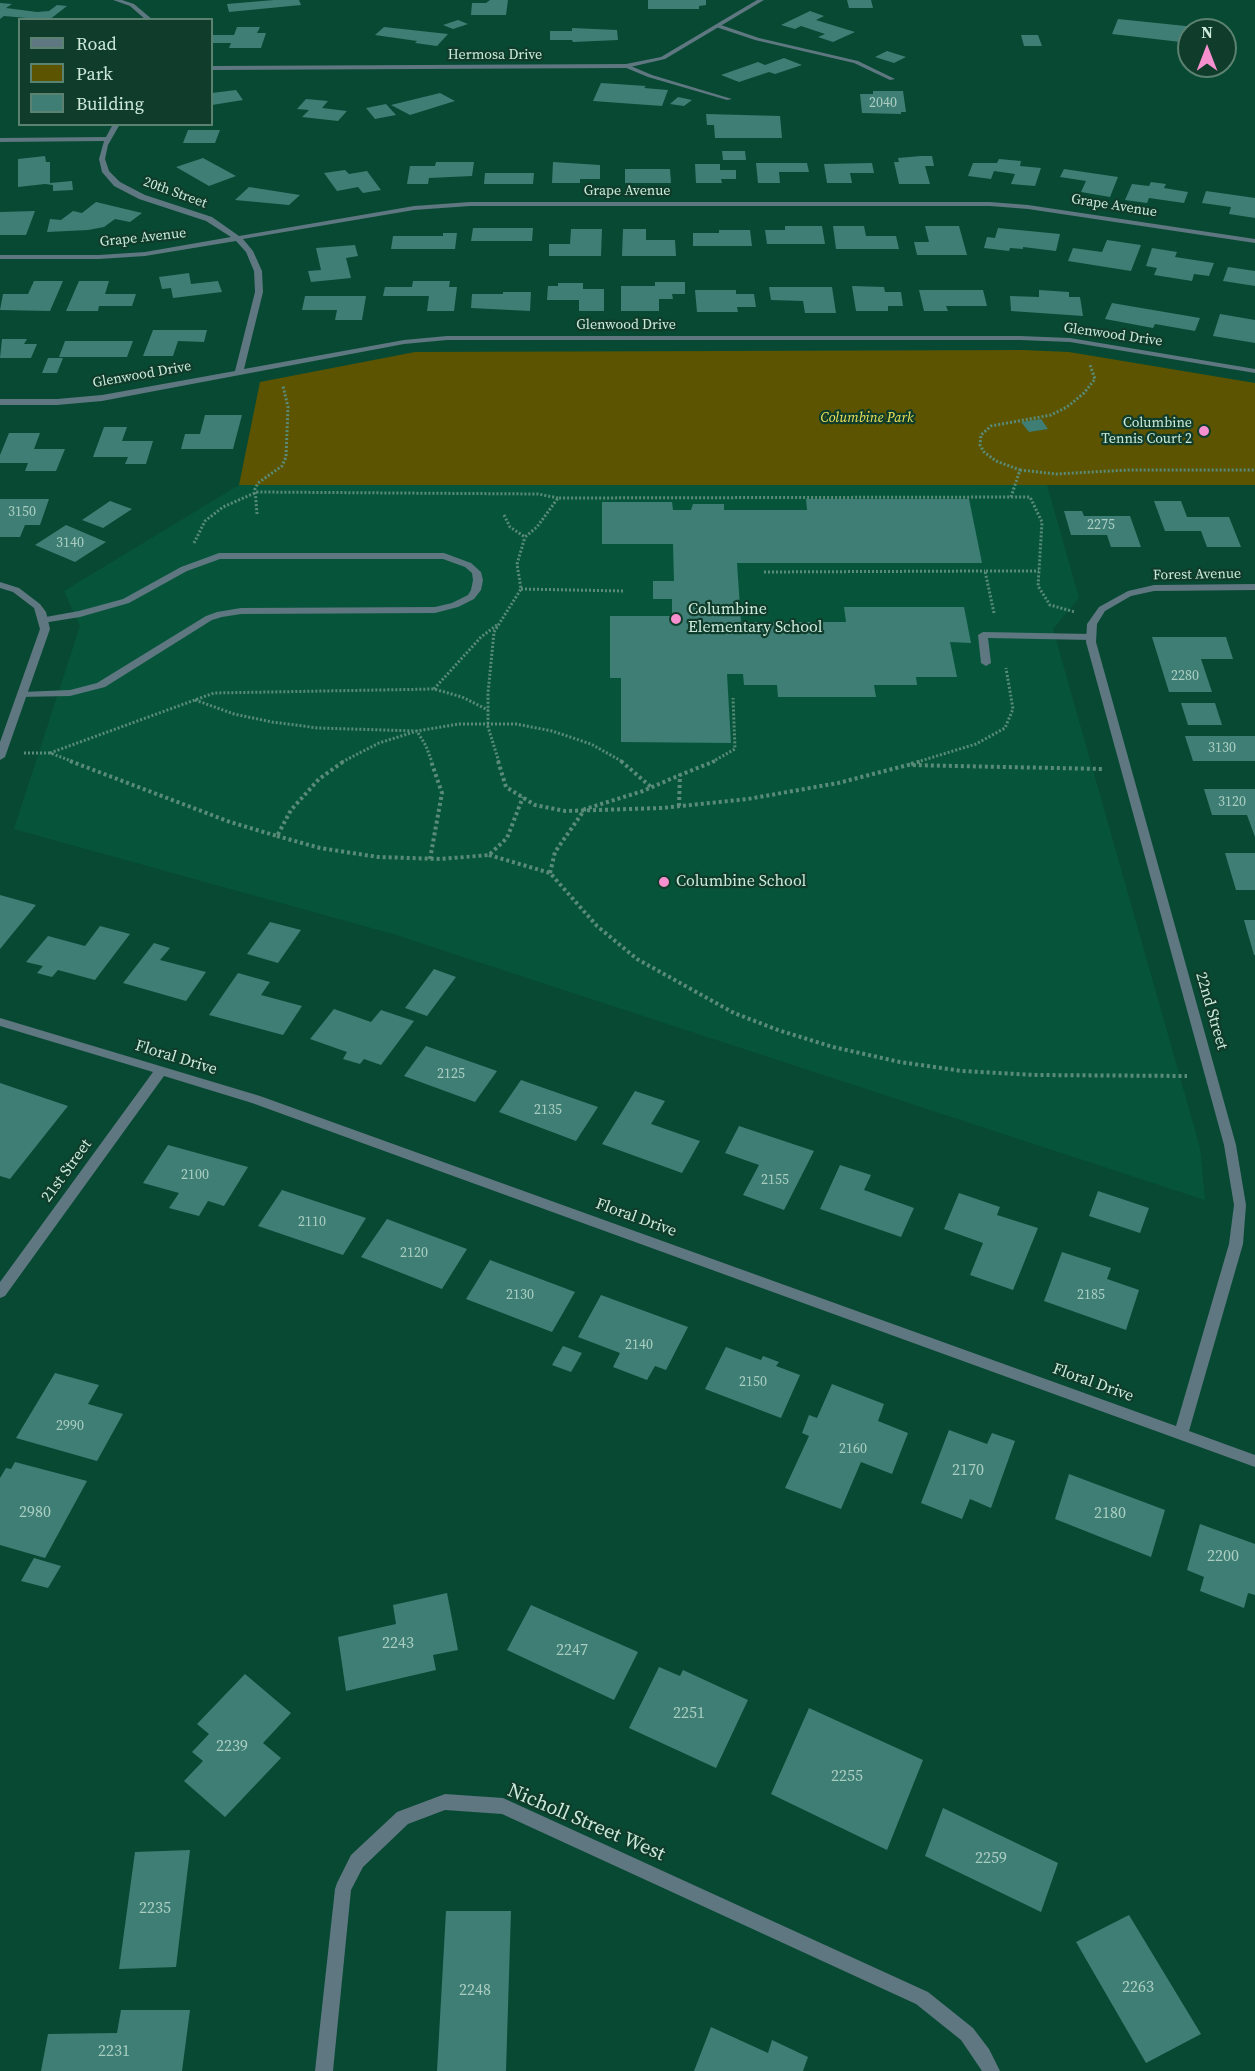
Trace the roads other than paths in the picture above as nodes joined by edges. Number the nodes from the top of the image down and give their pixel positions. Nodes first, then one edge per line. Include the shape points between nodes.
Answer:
1 (116, 0) edge
2 (761, 0) edge
3 (148, 18) edge
4 (718, 26) junction
5 (626, 66) junction
6 (213, 68) edge
7 (892, 79) dead end
8 (729, 99) dead end
9 (116, 126) edge
10 (108, 139) junction
11 (0, 140) edge
12 (238, 238) junction
13 (1255, 241) edge
14 (0, 257) edge
15 (239, 371) junction
16 (1255, 371) edge
17 (0, 402) edge
18 (0, 585) edge
19 (1255, 587) edge
20 (1107, 604) joint
21 (43, 620) junction
22 (1091, 637) junction
23 (986, 663) dead end
24 (22, 695) junction
25 (1, 755) edge
26 (0, 1022) edge
27 (161, 1070) junction
28 (0, 1292) edge
29 (1181, 1433) junction
30 (1255, 1461) edge
31 (987, 2063) edge
32 (324, 2071) edge

1 - 3 street via 132,5
2 - 4 street, Hermosa Drive
4 - 5 street, Hermosa Drive via 663,58
4 - 7 street via 856,62
5 - 6 street, Hermosa Drive
5 - 8 street
9 - 10 street
10 - 11 street
10 - 12 street, 20th Street via 102,159 106,172 117,184 142,197 209,219
12 - 13 street, Grape Avenue via 414,208 470,204 990,204
12 - 14 street, Grape Avenue via 145,254
12 - 15 street, 20th Street via 258,271 259,292
15 - 16 street, Glenwood Drive via 447,338 1070,340
15 - 17 street, Glenwood Drive via 102,398
18 - 21 street via 16,590 37,606
19 - 20 street, Forest Avenue via 1154,588
20 - 22 street, 22nd Street via 1092,624
21 - 24 street via 45,629
21 - 24 street via 80,614 136,596 184,569 219,556 444,556 468,565 478,580 471,597 435,610 220,614 101,685 70,693
22 - 23 street via 984,635
22 - 29 street, 22nd Street via 1212,1076 1240,1204 1236,1244
24 - 25 street
26 - 27 street, Floral Drive
27 - 28 street, 21st Street
27 - 29 street, Floral Drive via 267,1103
29 - 30 street, Floral Drive
31 - 32 street, Nicholl Street West via 967,2034 922,1998 503,1806 445,1802 403,1818 357,1861 343,1888

